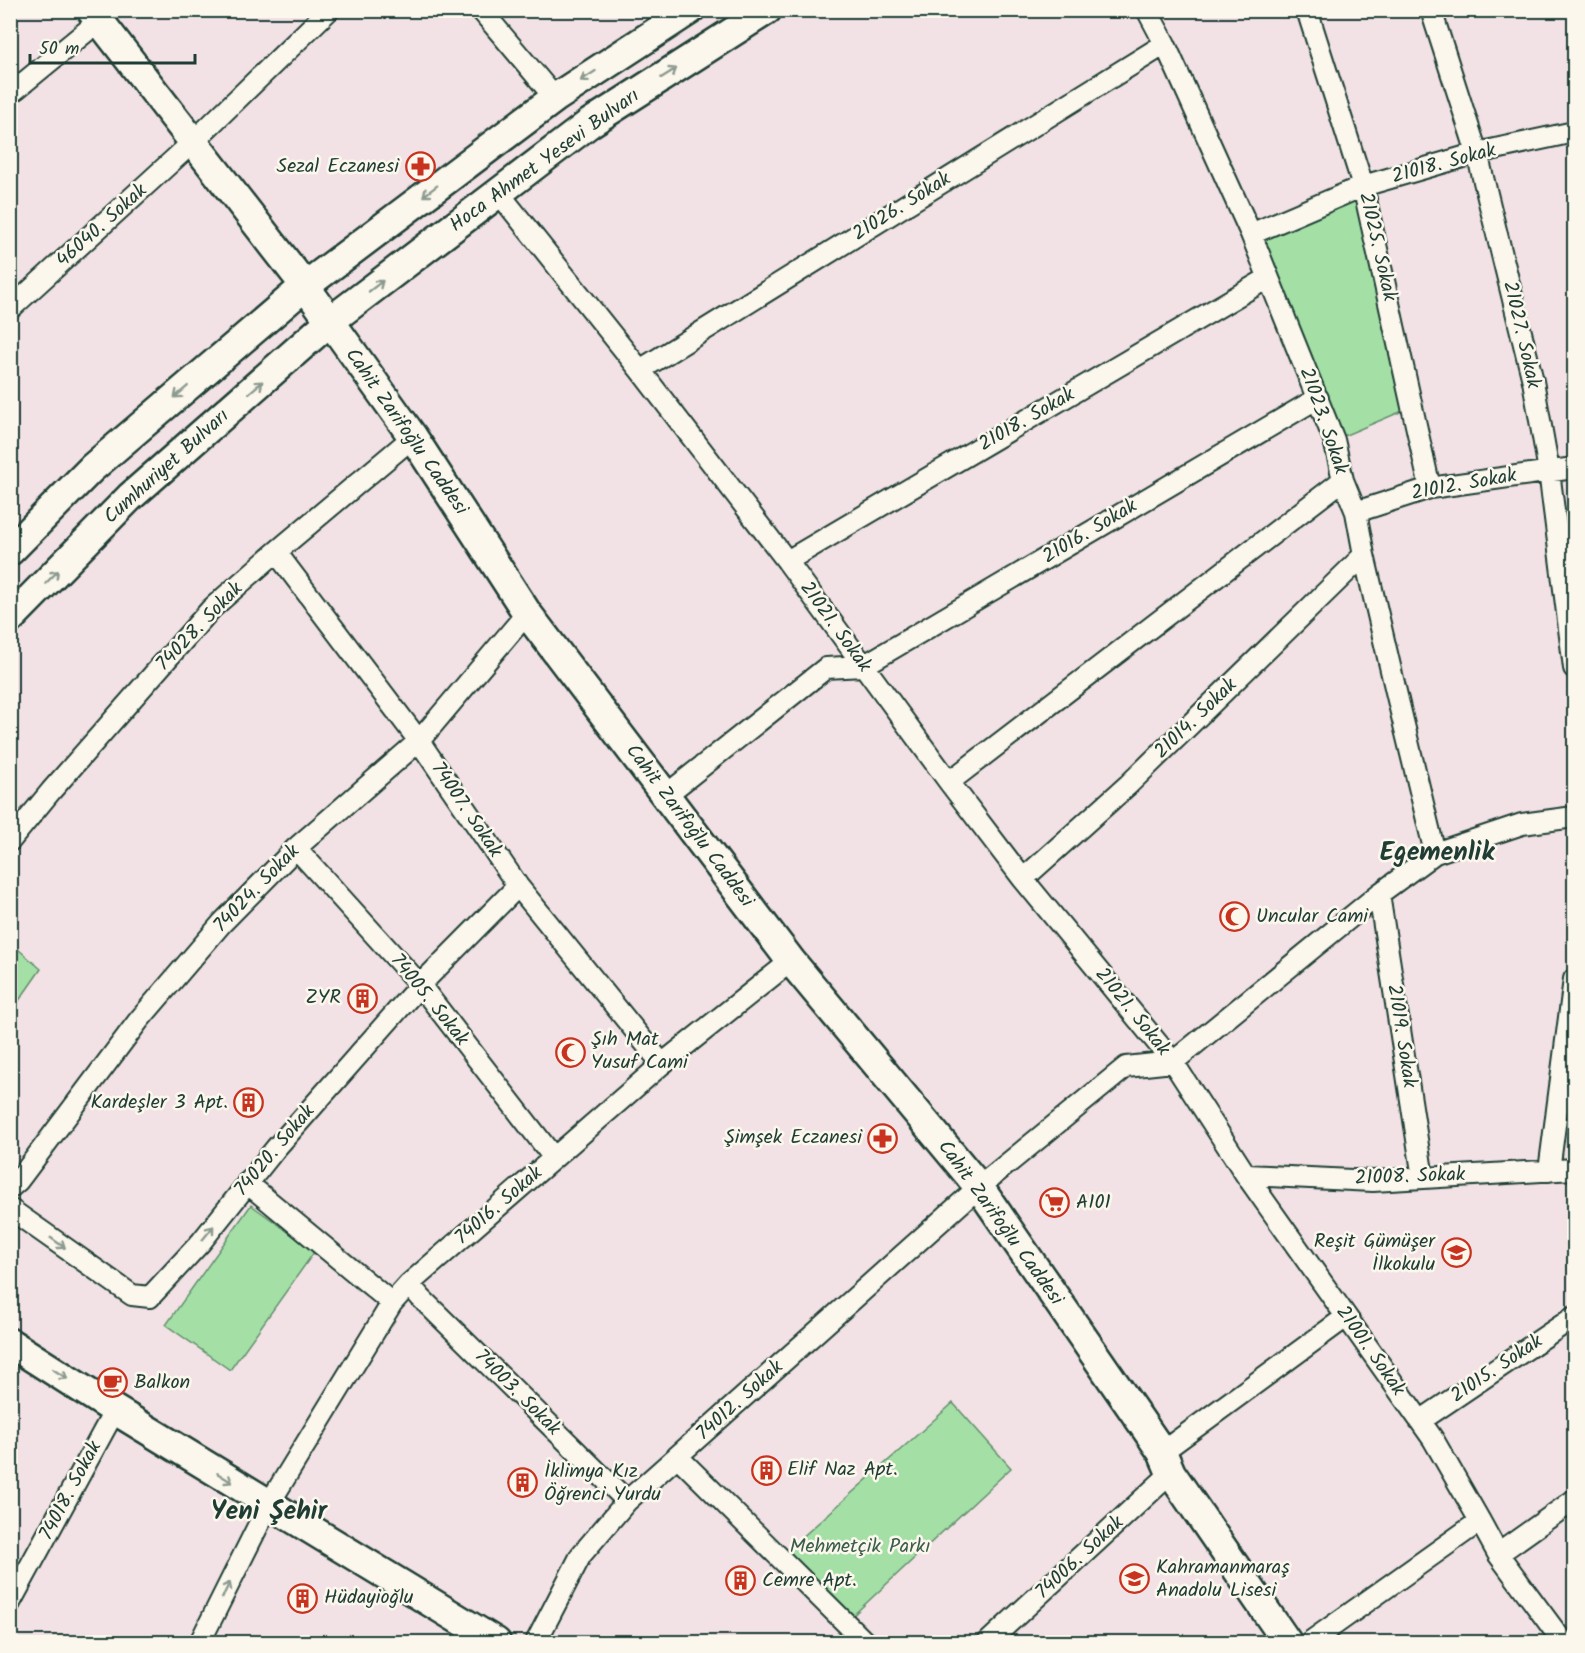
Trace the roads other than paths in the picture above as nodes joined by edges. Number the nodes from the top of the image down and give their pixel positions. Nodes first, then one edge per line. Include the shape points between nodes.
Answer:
1 (329, 10) edge
2 (481, 10) edge
3 (690, 10) edge
4 (767, 10) edge
5 (1147, 10) edge
6 (1307, 10) edge
7 (1431, 10) edge
8 (95, 16) edge
9 (1165, 44) junction
10 (10, 94) edge
11 (555, 98) junction
12 (1575, 132) edge
13 (193, 142) junction
14 (1477, 153) junction
15 (1363, 186) junction
16 (498, 192) junction
17 (1251, 234) junction
18 (1268, 278) junction
19 (305, 286) junction
20 (10, 309) edge
21 (329, 322) junction
22 (640, 370) junction
23 (1317, 398) junction
24 (413, 437) junction
25 (1575, 468) edge
26 (1549, 471) junction
27 (1343, 480) junction
28 (1430, 488) junction
29 (1356, 512) junction
30 (10, 551) edge
31 (276, 552) junction
32 (1364, 555) junction
33 (787, 561) junction
34 (527, 613) junction
35 (10, 619) edge
36 (863, 666) junction
37 (1575, 668) edge
38 (419, 741) junction
39 (949, 782) junction
40 (666, 795) junction
41 (1575, 818) edge
42 (10, 841) edge
43 (296, 848) junction
44 (1435, 853) junction
45 (1023, 879) junction
46 (518, 886) junction
47 (1379, 894) junction
48 (791, 961) junction
49 (1575, 979) edge
50 (420, 985) junction
51 (1173, 1062) junction
52 (662, 1064) junction
53 (555, 1158) junction
54 (1575, 1169) edge
55 (1549, 1171) junction
56 (1246, 1175) junction
57 (1424, 1178) junction
58 (13, 1181) edge
59 (247, 1183) junction
60 (979, 1187) junction
61 (10, 1209) edge
62 (409, 1284) junction
63 (392, 1303) junction
64 (1346, 1317) junction
65 (1575, 1317) edge
66 (10, 1342) edge
67 (115, 1410) junction
68 (1420, 1421) junction
69 (678, 1457) junction
70 (1167, 1463) junction
71 (1575, 1500) edge
72 (627, 1501) junction
73 (269, 1504) junction
74 (1480, 1521) junction
75 (1498, 1554) junction
76 (10, 1603) edge
77 (200, 1642) edge
78 (496, 1642) edge
79 (536, 1642) edge
80 (864, 1642) edge
81 (988, 1642) edge
82 (1287, 1642) edge
83 (1310, 1642) edge
84 (1563, 1642) edge

1 - 13 street, 46040. Sokak
2 - 11 street
3 -> 11 street
16 -> 4 street, Hoca Ahmet Yesevi Bulvarı via 590,123
5 - 9 street, 21023. Sokak
6 - 15 street, 21025. Sokak
7 - 14 street, 21027. Sokak
8 - 10 street
8 - 13 street, Cahit Zarifoğlu Caddesi
9 - 17 street, 21023. Sokak
9 - 22 street, 21026. Sokak
11 -> 19 street
12 - 14 street, 21018. Sokak
13 - 19 street, Cahit Zarifoğlu Caddesi
13 - 20 street, 46040. Sokak
14 - 15 street, 21018. Sokak
14 - 26 street, 21027. Sokak via 1533,381
15 - 17 street, 21018. Sokak
15 - 28 street, 21025. Sokak
21 -> 16 street, Hoca Ahmet Yesevi Bulvarı
16 - 22 street, 21021. Sokak
17 - 18 street, 21023. Sokak
18 - 23 street, 21023. Sokak
18 - 33 street, 21018. Sokak
19 - 21 street, Cahit Zarifoğlu Caddesi
19 -> 30 street via 92,468
21 - 24 street, Cahit Zarifoğlu Caddesi
35 -> 21 street, Cumhuriyet Bulvarı via 130,497
22 - 33 street, 21021. Sokak
23 - 27 street, 21023. Sokak via 1334,440
23 - 36 street, 21016. Sokak
24 - 31 street, 74028. Sokak
24 - 34 street, Cahit Zarifoğlu Caddesi
25 - 26 street, 21012. Sokak
26 - 28 street, 21012. Sokak
26 - 37 street, 21027. Sokak
27 - 29 street, 21023. Sokak
27 - 39 street
28 - 29 street, 21012. Sokak
29 - 32 street, 21023. Sokak
31 - 38 street, 74007. Sokak
31 - 42 street, 74028. Sokak via 211,609
32 - 44 street, 21023. Sokak
32 - 45 street, 21014. Sokak via 1128,785
33 - 36 street, 21021. Sokak
34 - 38 street, 74024. Sokak
34 - 40 street, Cahit Zarifoğlu Caddesi
36 - 39 street, 21021. Sokak
36 - 40 street via 826,668
38 - 43 street, 74024. Sokak
38 - 46 street, 74007. Sokak
39 - 45 street, 21021. Sokak
40 - 48 street, Cahit Zarifoğlu Caddesi
41 - 44 street via 1522,824
43 - 50 street, 74005. Sokak
43 - 58 street, 74024. Sokak via 222,923 139,1020
44 - 47 street
45 - 51 street, 21021. Sokak
46 - 50 street, 74020. Sokak
46 - 52 street, 74007. Sokak
47 - 51 street
47 - 57 street, 21019. Sokak
48 - 52 street, 74016. Sokak
48 - 60 street, Cahit Zarifoğlu Caddesi
49 - 55 street
50 - 53 street, 74005. Sokak
50 - 59 street, 74020. Sokak
51 - 56 street, 21001. Sokak
51 - 60 street, 74012. Sokak via 1126,1067
52 - 53 street, 74016. Sokak
53 - 62 street, 74016. Sokak
54 - 55 street, 21008. Sokak
55 - 57 street, 21008. Sokak
56 - 57 street, 21008. Sokak via 1373,1181
56 - 64 street, 21001. Sokak
61 -> 59 street, 74020. Sokak via 132,1295 150,1297 201,1242
59 - 63 street
60 - 69 street, 74012. Sokak
60 - 70 street, Cahit Zarifoğlu Caddesi
62 - 63 street, 74016. Sokak
62 - 72 street, 74003. Sokak
63 - 73 street, 74016. Sokak
64 - 68 street, 21001. Sokak
64 - 70 street, 74006. Sokak
65 - 68 street, 21015. Sokak
66 -> 67 street
67 -> 73 street
67 - 76 street, 74018. Sokak
68 - 74 street, 21001. Sokak
69 - 72 street, 74012. Sokak
69 - 80 street
70 - 81 street, 74006. Sokak
70 - 82 street, Cahit Zarifoğlu Caddesi
71 - 75 street
72 - 79 street, 74012. Sokak via 581,1555
77 -> 73 street, 74016. Sokak
73 - 78 street
74 - 75 street, 21001. Sokak
74 - 83 street
75 - 84 street, 21001. Sokak

